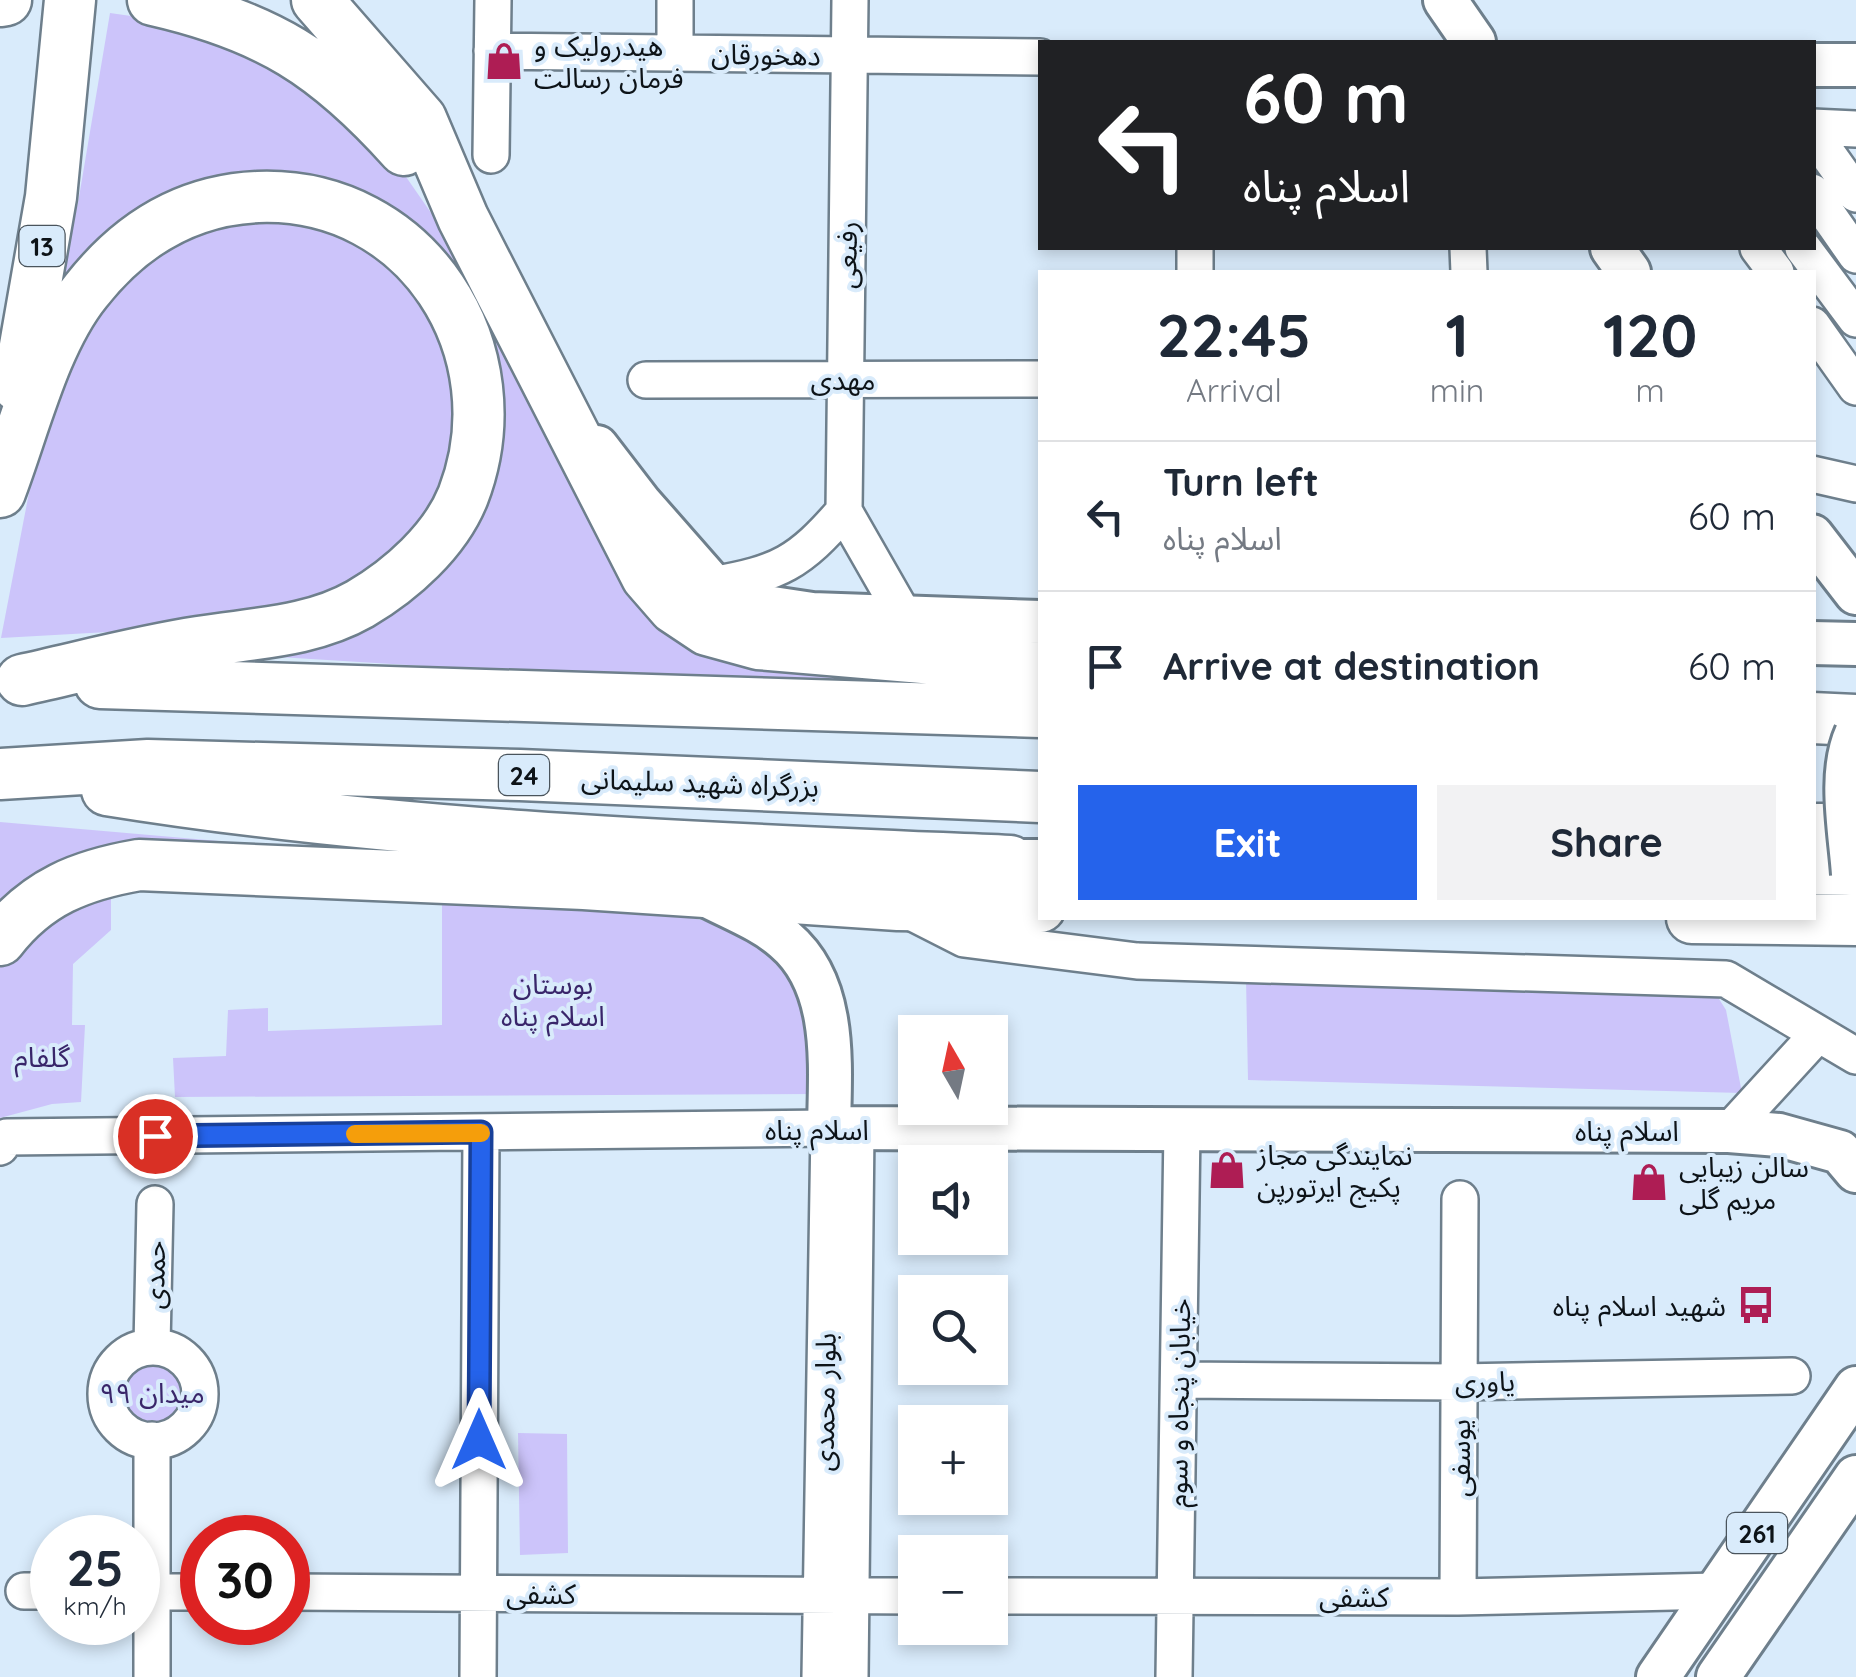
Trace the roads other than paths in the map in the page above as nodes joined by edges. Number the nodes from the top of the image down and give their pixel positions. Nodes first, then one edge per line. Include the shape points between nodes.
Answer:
1 (70, 0) edge
2 (153, 0) edge
3 (317, 0) edge
4 (492, 0) edge
5 (674, 0) edge
6 (850, 0) edge
7 (1445, 0) edge
8 (1473, 40) edge
9 (492, 51) junction
10 (675, 53) junction
11 (849, 55) junction
12 (1038, 57) edge
13 (1816, 65) edge
14 (1856, 65) edge
15 (1837, 132) edge
16 (490, 155) dead end
17 (1856, 194) edge
18 (1816, 198) edge
19 (464, 218) junction
20 (1804, 250) edge
21 (1856, 255) edge
22 (1856, 319) edge
23 (1816, 331) edge
24 (1038, 379) edge
25 (646, 380) dead end
26 (844, 380) junction
27 (549, 383) junction
28 (1856, 387) edge
29 (1816, 475) edge
30 (1856, 484) edge
31 (0, 490) edge
32 (844, 511) junction
33 (1816, 541) edge
34 (712, 586) junction
35 (1856, 593) edge
36 (904, 616) junction
37 (1038, 622) edge
38 (1816, 643) edge
39 (1856, 644) edge
40 (1038, 668) edge
41 (11, 680) edge
42 (1038, 712) edge
43 (1816, 718) edge
44 (1856, 720) edge
45 (1856, 734) edge
46 (4, 774) edge
47 (1038, 797) edge
48 (256, 814) junction
49 (1816, 833) edge
50 (1025, 861) edge
51 (1847, 875) edge
52 (584, 884) junction
53 (1816, 884) edge
54 (704, 894) junction
55 (898, 905) junction
56 (1038, 907) edge
57 (0, 940) edge
58 (1818, 1034) junction
59 (1856, 1056) edge
60 (842, 1128) junction
61 (1182, 1128) junction
62 (1730, 1131) junction
63 (481, 1132) junction
64 (4, 1142) edge
65 (1856, 1171) edge
66 (1460, 1198) dead end
67 (155, 1204) dead end
68 (152, 1346) junction
69 (1792, 1376) dead end
70 (1179, 1380) junction
71 (1459, 1382) junction
72 (1856, 1388) edge
73 (152, 1440) junction
74 (1856, 1477) edge
75 (149, 1515) edge
76 (1717, 1591) junction
77 (310, 1592) edge
78 (478, 1593) junction
79 (836, 1594) junction
80 (898, 1596) edge
81 (1008, 1596) edge
82 (1176, 1596) junction
83 (1458, 1597) junction
84 (149, 1645) edge
85 (152, 1677) edge
86 (478, 1677) edge
87 (820, 1677) edge
88 (850, 1677) edge
89 (1174, 1677) edge
90 (1658, 1677) edge
91 (1718, 1677) edge

1 - 31 highway, 13 via 50,196
2 - 19 highway via 226,20 314,64 359,100
3 - 19 highway via 421,119
4 - 9 street
5 - 10 street
6 - 11 street, رفیعی
7 - 8 main road
9 - 10 street, دهخورقان
9 - 16 street
10 - 11 street, دهخورقان
11 - 12 street, دهخورقان
11 - 26 street, رفیعی
13 - 14 main road
15 - 17 street
18 - 21 street
19 - 27 highway
20 - 22 street
23 - 28 street
24 - 26 street, مهدی
25 - 26 street, مهدی
26 - 32 street, رفیعی
27 - 34 main road
27 - 40 highway via 647,576 674,608 707,630 809,651
29 - 30 street
31 - 41 highway via 52,352 84,294 137,239 191,208 284,196 354,214 384,231 430,274 452,305 474,366 478,432 462,499 444,529 394,581 360,604 289,630
32 - 34 street via 810,550 780,568
32 - 36 street
33 - 35 main road
34 - 36 main road via 738,604
36 - 37 main road
38 - 39 main road
41 - 42 highway
43 - 44 highway
45 - 51 main road, bridge
46 - 47 highway, بزرگراه شهید سلیمانی / 24 via 148,765
46 - 48 highway
48 - 50 highway via 703,847
48 - 52 highway
49 - 51 highway
51 - 53 highway
52 - 54 highway
52 - 57 highway via 139,865 94,873 48,892
54 - 55 highway
54 - 60 main road via 784,939 804,961 825,1018
55 - 56 highway
55 - 58 street via 964,940 1137,961 1726,979
58 - 59 street
58 - 62 street
60 - 61 main road, اسلام پناه
60 - 63 street, اسلام پناه
60 - 79 street, بلوار محمدی
61 - 62 main road, اسلام پناه
61 - 70 street, خیابان پنجاه و سوم
62 - 65 main road, اسلام پناه via 1779,1134 1840,1152
63 - 64 street, اسلام پناه
63 - 78 street
66 - 71 street, یوسفی
67 - 68 street, حمدی
68 - 73 street via 122,1358 106,1385 106,1401 122,1429
68 - 73 street via 181,1356 200,1394 191,1422
69 - 71 street, یاوری
70 - 71 street, یاوری
70 - 82 street, خیابان پنجاه و سوم
71 - 83 street, یوسفی
72 - 76 main road, 261
73 - 75 street
74 - 91 main road, 261
76 - 83 street, کشفی
76 - 90 main road, 261
77 - 78 street, کشفی
78 - 79 street, کشفی
78 - 86 street
79 - 80 street, کشفی
79 - 87 street, بلوار محمدی
79 - 88 street, بلوار محمدی
81 - 82 street, کشفی
82 - 83 street, کشفی
82 - 89 street, خیابان پنجاه و سوم
84 - 85 street

